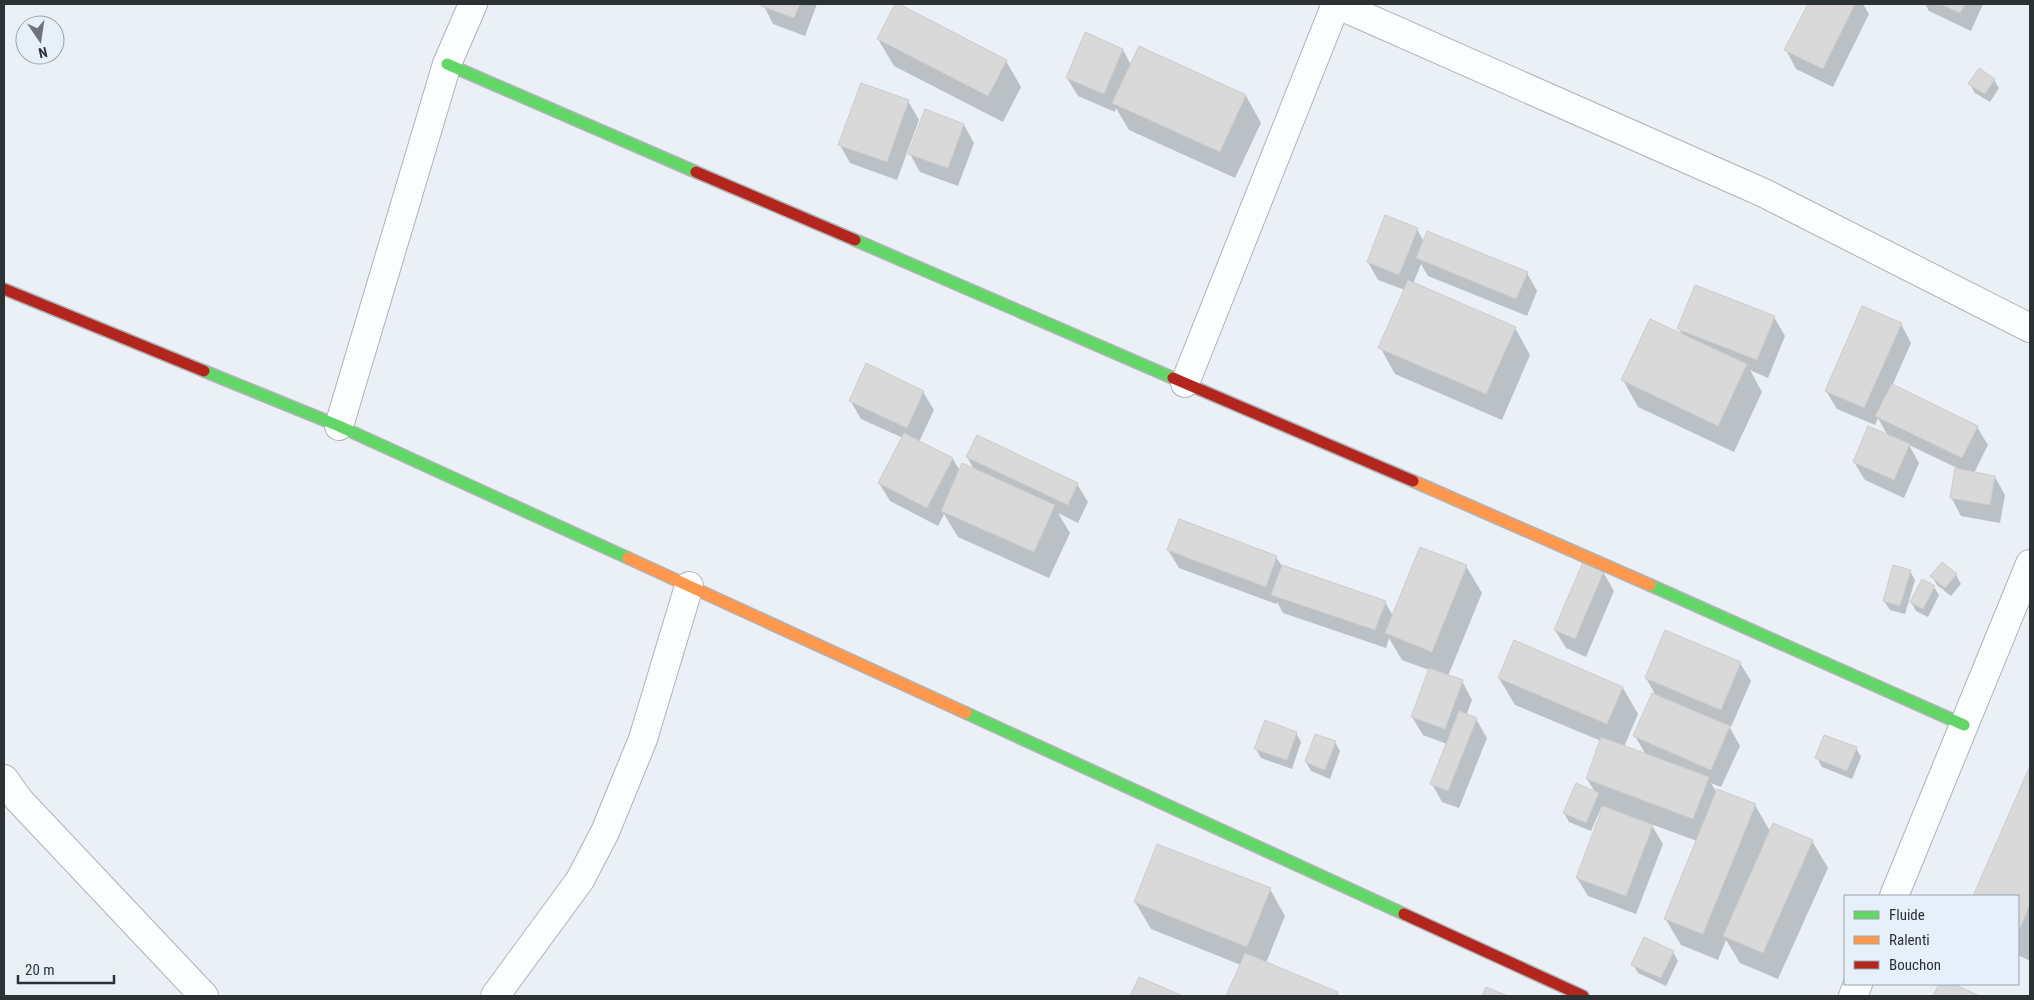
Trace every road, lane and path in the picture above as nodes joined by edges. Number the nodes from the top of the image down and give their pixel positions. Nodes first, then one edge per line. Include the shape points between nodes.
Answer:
1 (473, 4) edge
2 (1336, 4) edge
3 (447, 64) junction
4 (4, 289) edge
5 (2030, 328) edge
6 (1185, 383) junction
7 (339, 426) junction
8 (2030, 564) edge
9 (689, 586) junction
10 (1964, 725) junction
11 (4, 779) edge
12 (1894, 895) edge
13 (197, 994) edge
14 (495, 996) edge
15 (1583, 996) edge

1 - 3 street
2 - 5 street via 1764,193
2 - 6 street
3 - 6 street
3 - 7 street
4 - 7 street
6 - 10 street
7 - 9 street
8 - 10 street
9 - 14 street via 642,739 605,832 580,880
9 - 15 street
10 - 12 street
11 - 13 street via 19,800

